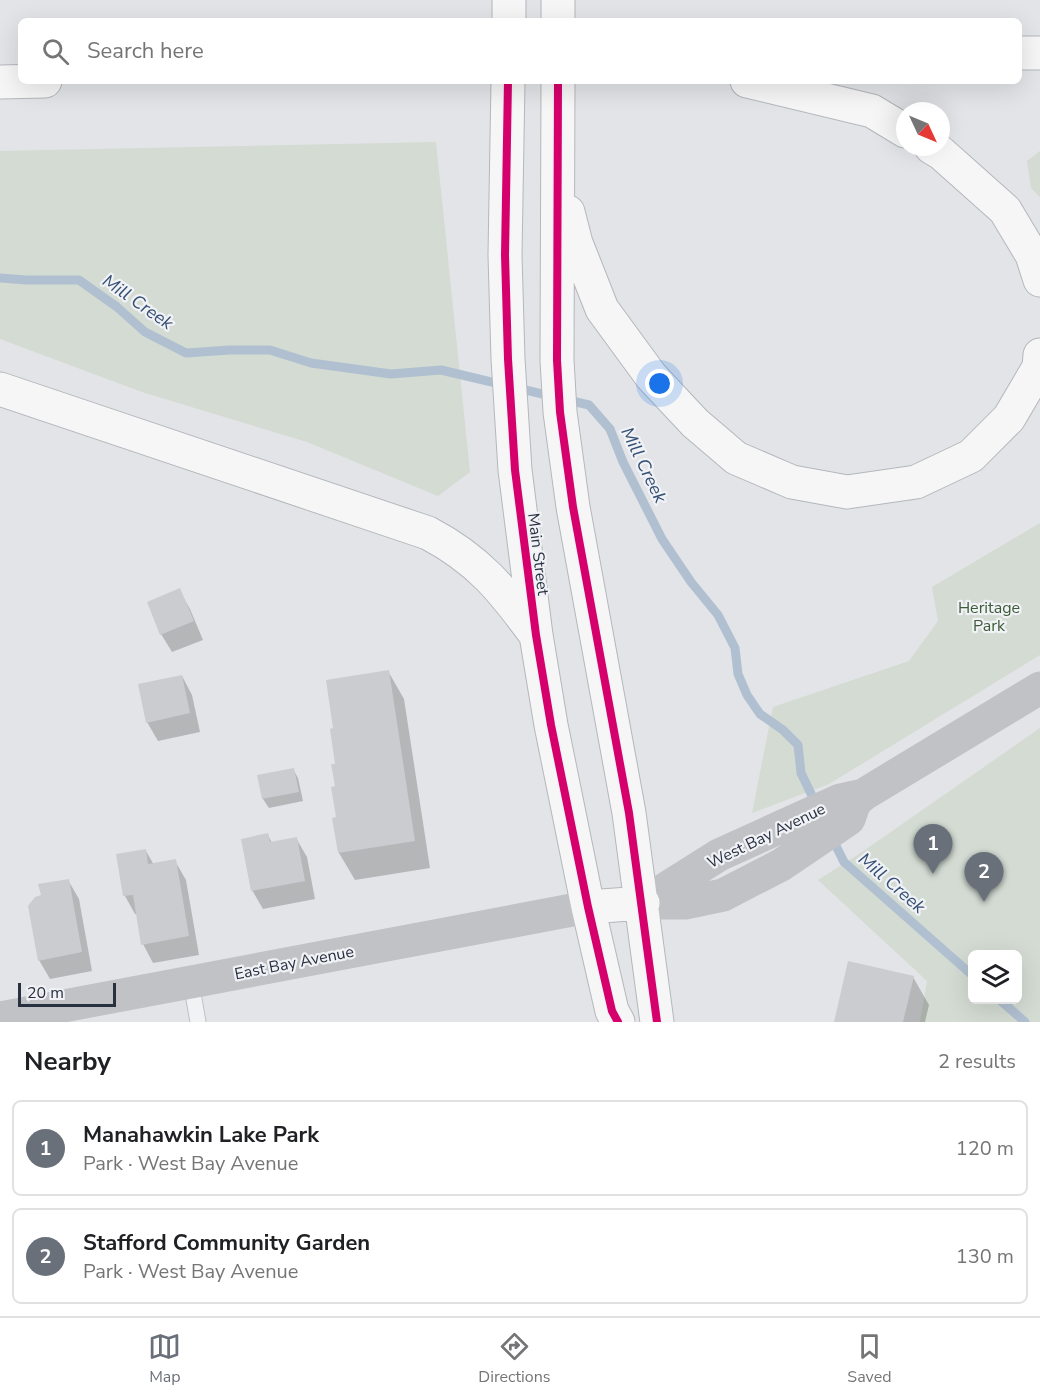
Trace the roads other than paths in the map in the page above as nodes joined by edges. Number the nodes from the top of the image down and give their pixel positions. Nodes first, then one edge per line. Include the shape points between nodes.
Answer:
1 (508, 0) edge
2 (558, 0) edge
3 (508, 18) edge
4 (558, 18) edge
5 (1022, 53) edge
6 (1040, 53) edge
7 (0, 82) edge
8 (18, 82) edge
9 (508, 84) edge
10 (558, 84) edge
11 (760, 84) edge
12 (896, 126) edge
13 (944, 156) edge
14 (556, 163) junction
15 (1040, 280) edge
16 (1040, 355) edge
17 (0, 389) edge
18 (536, 635) junction
19 (1040, 688) edge
20 (643, 903) junction
21 (588, 907) junction
22 (191, 982) junction
23 (0, 1018) edge
24 (198, 1022) edge
25 (618, 1022) edge
26 (657, 1022) edge

1 - 3 highway
2 - 4 highway
5 - 6 highway
7 - 8 highway
9 - 18 highway, Main Street via 508,359 515,470
10 - 14 highway
11 - 12 highway via 872,111
13 - 15 highway via 1005,210 1032,255
14 - 16 highway via 576,243 602,309 651,376 695,423 736,458 792,482 847,492 882,487 916,482 971,456 1009,418 1039,367
14 - 20 highway via 560,412 573,507
17 - 18 highway via 428,533 454,547 494,581
18 - 21 highway, Main Street
19 - 20 street, West Bay Avenue via 801,834 781,865 723,895 686,903
20 - 21 highway, West Bay Avenue
20 - 26 highway
21 - 22 street, East Bay Avenue
21 - 25 highway, Main Street via 612,1011
22 - 23 street, East Bay Avenue
22 - 24 lane

